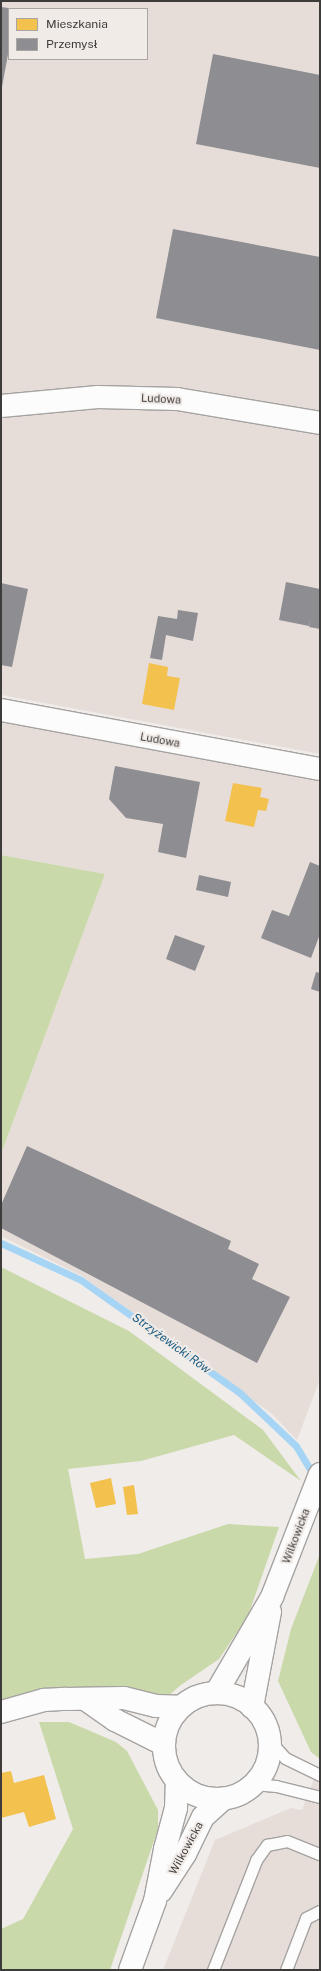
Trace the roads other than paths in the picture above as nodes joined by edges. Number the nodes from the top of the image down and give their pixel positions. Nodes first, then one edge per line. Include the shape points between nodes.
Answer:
1 (1, 406) edge
2 (320, 423) edge
3 (1, 710) edge
4 (320, 769) edge
5 (320, 1474) edge
6 (272, 1597) junction
7 (216, 1693) junction
8 (85, 1699) junction
9 (180, 1707) junction
10 (252, 1707) junction
11 (1, 1712) edge
12 (269, 1740) junction
13 (163, 1744) junction
14 (320, 1775) edge
15 (177, 1782) junction
16 (254, 1784) junction
17 (320, 1797) edge
18 (222, 1800) junction
19 (320, 1854) edge
20 (155, 1901) junction
21 (320, 1911) edge
22 (130, 1970) edge
23 (213, 1970) edge
24 (286, 1970) edge

1 - 2 main road, Ludowa via 98,397 177,399
3 - 4 main road, Ludowa
5 - 6 main road, Wilkowicka
6 - 7 main road, Wilkowicka
6 - 10 main road, Wilkowicka
7 - 9 main road via 197,1697
7 - 10 main road via 234,1696
8 - 9 main road via 124,1698 156,1706
8 - 11 main road via 44,1700
8 - 13 main road via 115,1720
9 - 13 main road via 166,1730
10 - 12 main road via 266,1727
12 - 14 lane via 286,1758
12 - 16 main road via 267,1763
13 - 15 main road via 166,1762
15 - 18 main road via 194,1795
15 - 20 main road, Wilkowicka via 176,1808
16 - 17 lane via 276,1786
16 - 18 main road via 237,1796
18 - 20 main road, Wilkowicka via 204,1817
19 - 23 lane via 287,1841 268,1846 256,1860
20 - 22 main road, Wilkowicka
21 - 24 lane via 306,1918

